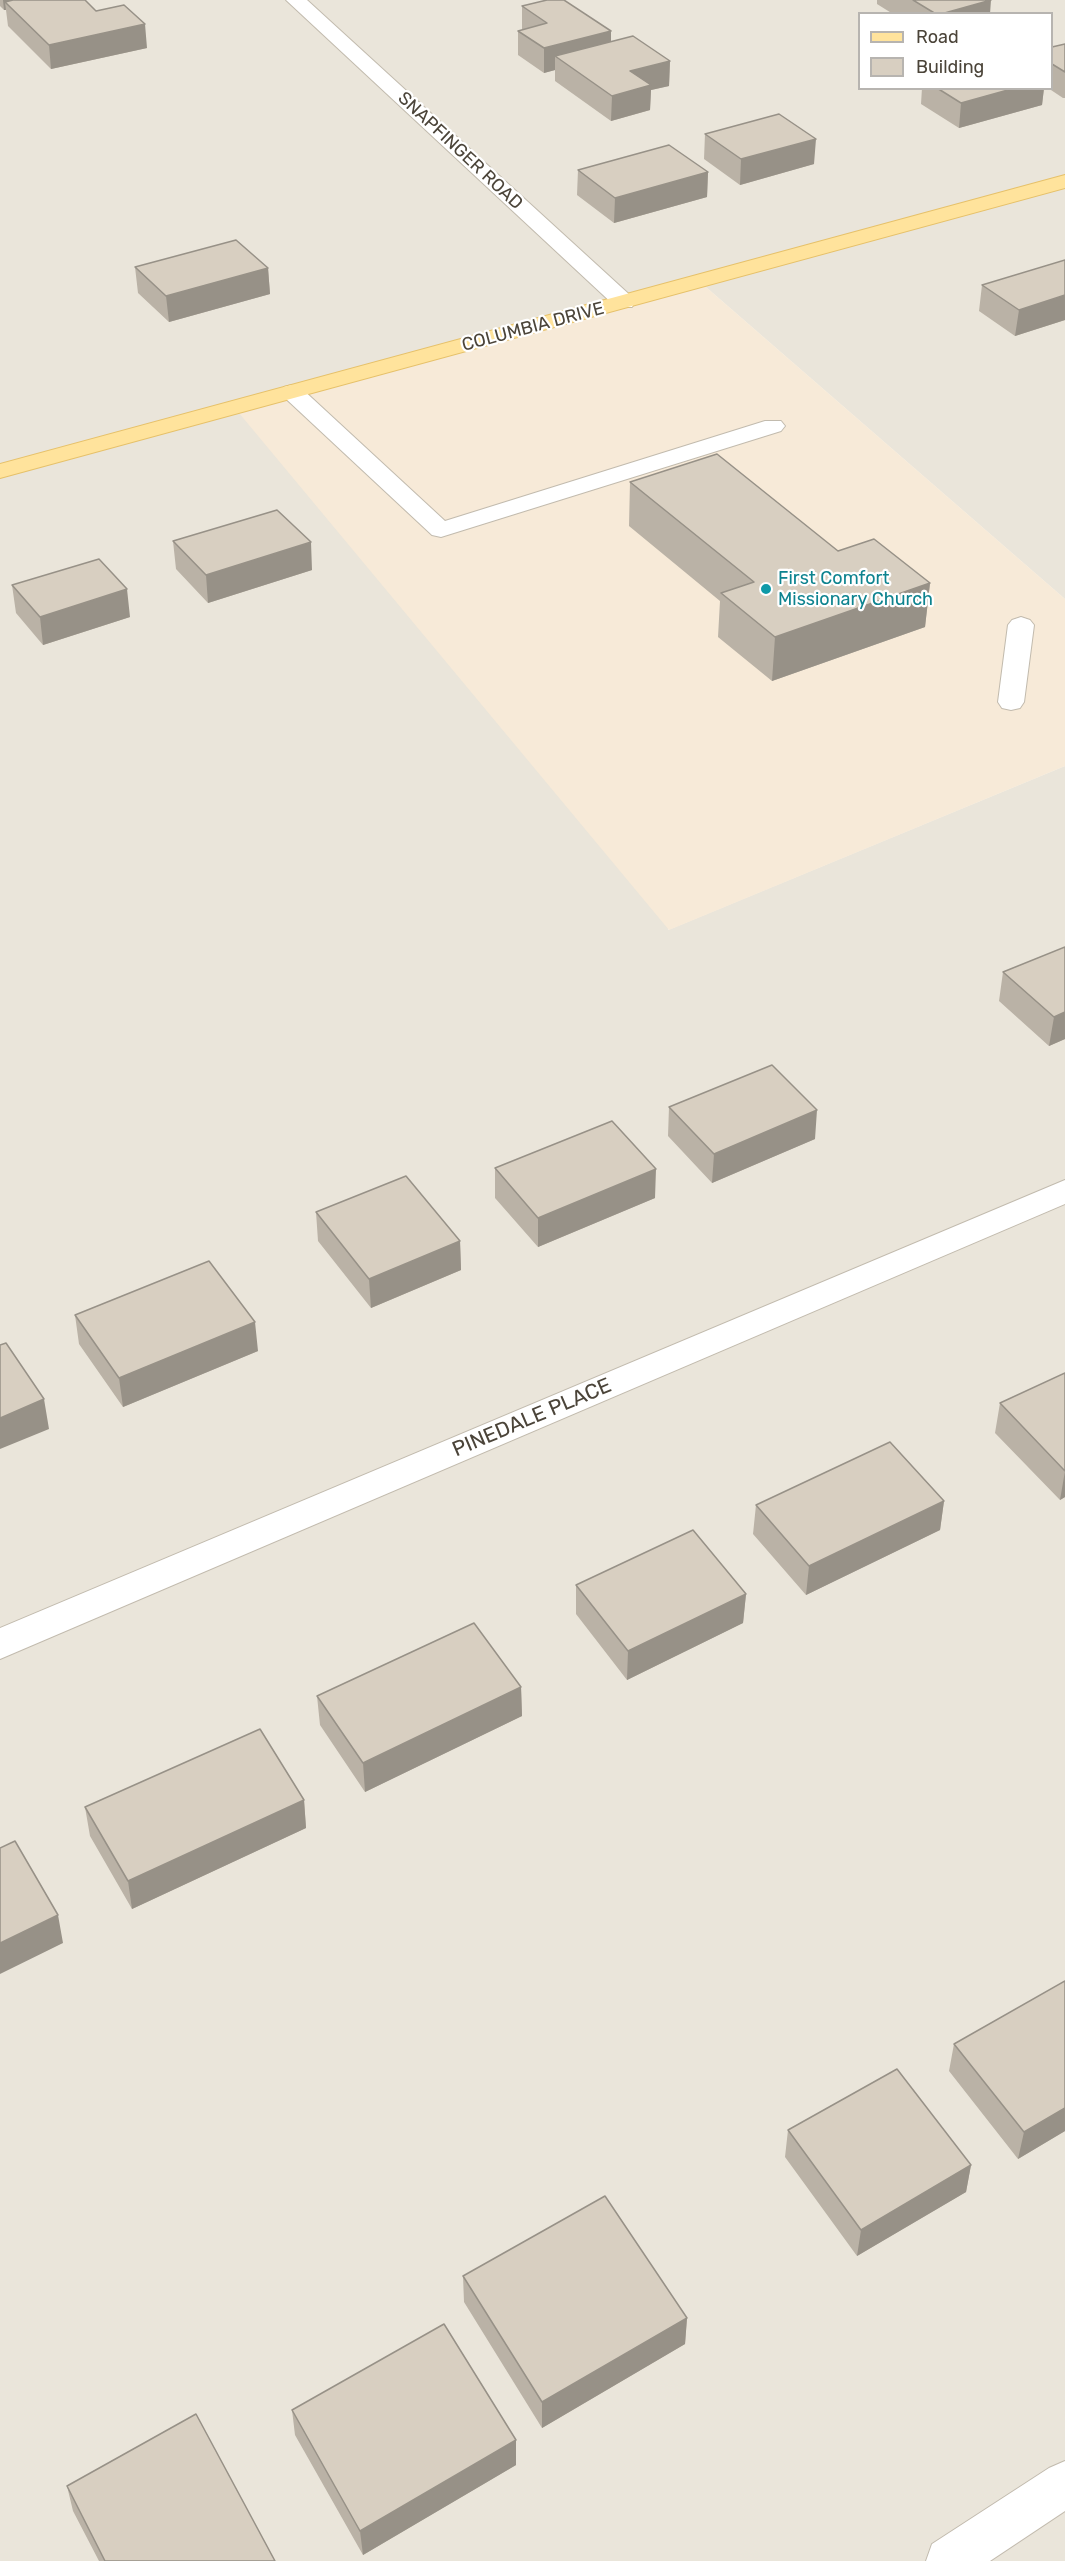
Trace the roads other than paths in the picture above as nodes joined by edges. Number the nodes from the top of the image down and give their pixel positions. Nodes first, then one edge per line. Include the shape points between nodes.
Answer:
1 (296, 0) edge
2 (1065, 181) edge
3 (624, 302) junction
4 (292, 392) junction
5 (773, 426) dead end
6 (0, 471) edge
7 (1021, 625) dead end
8 (1011, 702) dead end
9 (1065, 1191) edge
10 (0, 1644) edge
11 (1065, 2484) edge
12 (949, 2561) edge

1 - 3 street, SNAPFINGER ROAD
2 - 3 main road, COLUMBIA DRIVE
3 - 4 main road, COLUMBIA DRIVE
4 - 5 street via 441,530
4 - 6 main road, COLUMBIA DRIVE
7 - 8 street
9 - 10 street, PINEDALE PLACE
11 - 12 street

